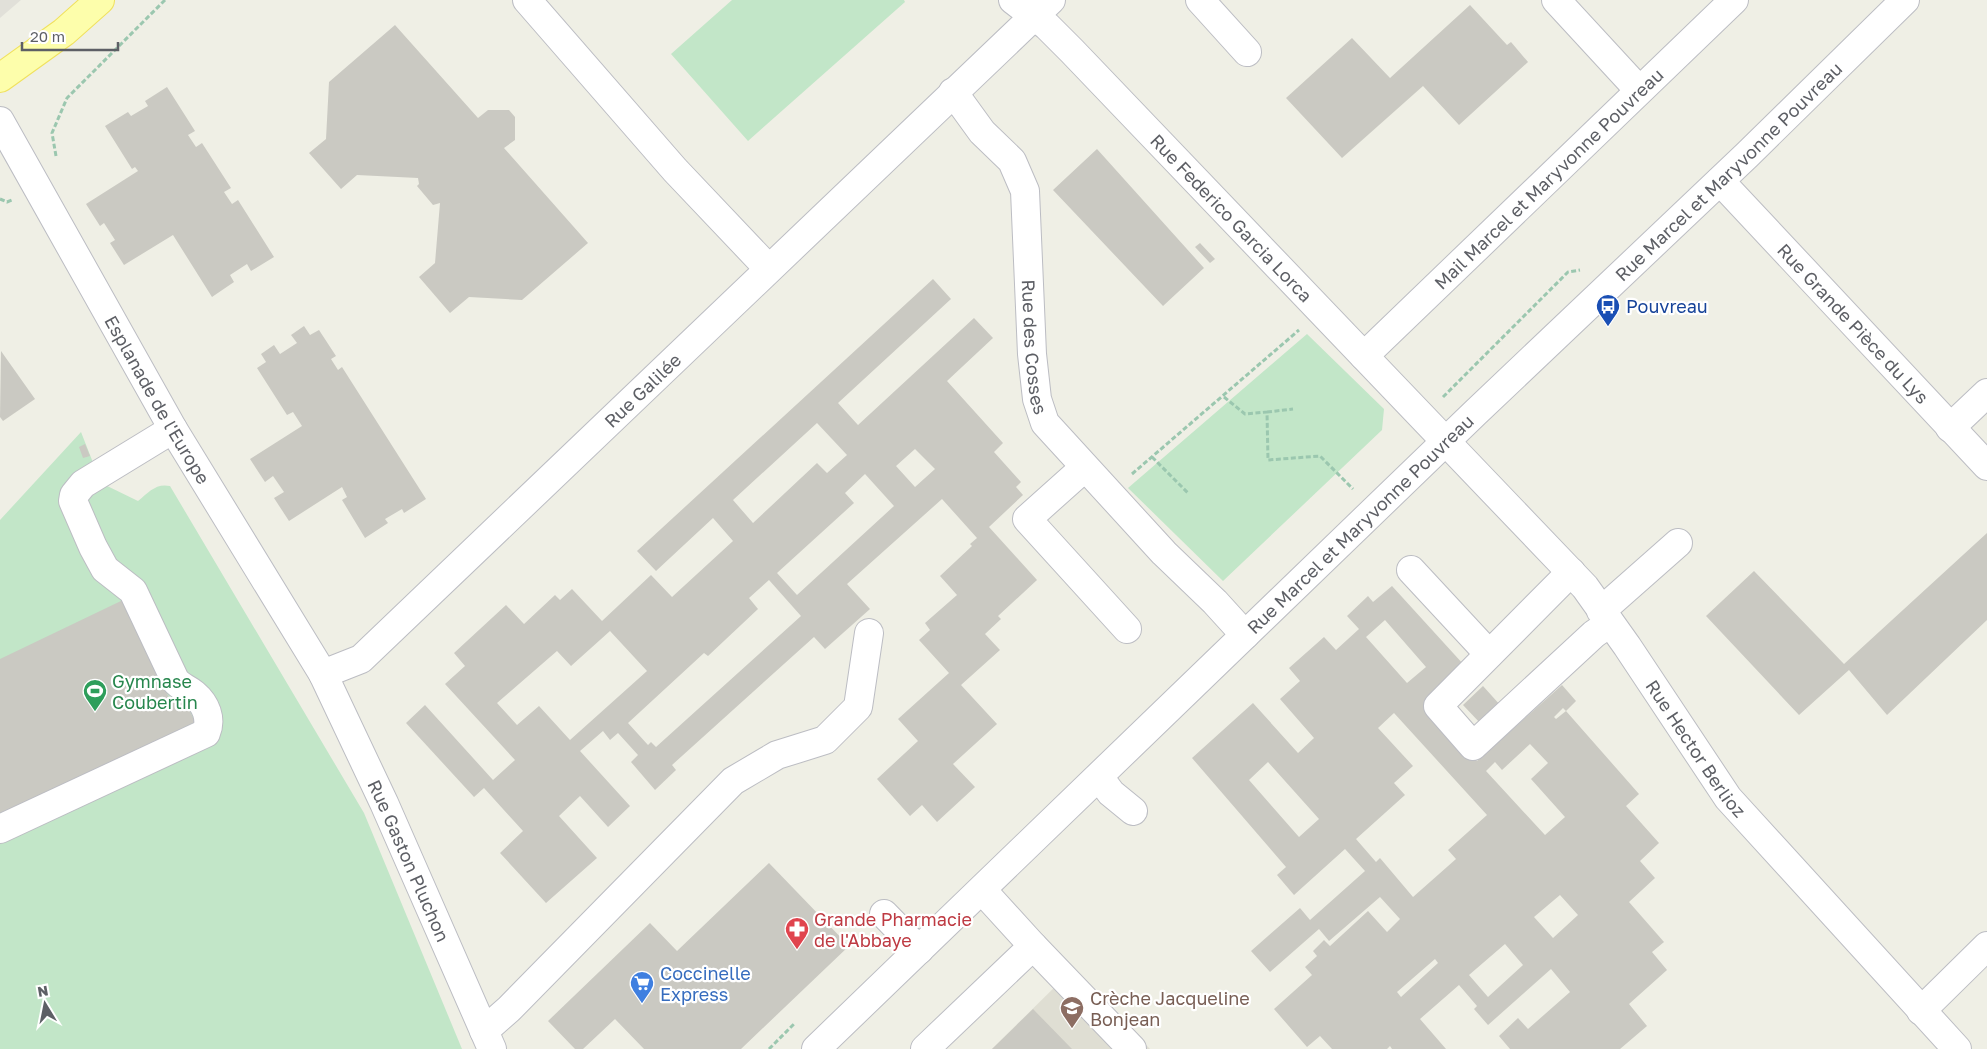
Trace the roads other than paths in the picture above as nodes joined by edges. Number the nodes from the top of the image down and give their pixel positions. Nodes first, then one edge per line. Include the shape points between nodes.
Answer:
1 (100, 0) edge
2 (527, 0) edge
3 (1200, 0) edge
4 (1556, 0) edge
5 (1734, 0) edge
6 (1905, 0) edge
7 (1032, 5) edge
8 (1247, 52) dead end
9 (0, 78) edge
10 (1639, 90) junction
11 (954, 92) junction
12 (0, 121) edge
13 (1720, 181) junction
14 (768, 268) junction
15 (1364, 356) junction
16 (1987, 393) edge
17 (1950, 428) junction
18 (173, 429) junction
19 (1446, 441) junction
20 (1987, 466) edge
21 (1084, 468) junction
22 (1678, 543) dead end
23 (1411, 570) dead end
24 (1571, 572) junction
25 (1606, 617) junction
26 (1127, 629) dead end
27 (869, 633) dead end
28 (1245, 635) junction
29 (1489, 654) junction
30 (322, 674) junction
31 (1100, 777) junction
32 (1133, 811) dead end
33 (0, 829) edge
34 (982, 890) junction
35 (884, 914) dead end
36 (1033, 946) junction
37 (1987, 946) edge
38 (919, 950) junction
39 (1921, 1011) junction
40 (488, 1040) edge
41 (816, 1049) edge
42 (925, 1049) edge
43 (1132, 1049) edge
44 (1957, 1049) edge

1 - 9 main road via 64,32
2 - 14 street via 675,170
3 - 8 street
4 - 10 street
5 - 10 street, Mail Marcel et Maryvonne Pouvreau
6 - 13 street, Rue Marcel et Maryvonne Pouvreau
7 - 11 street, Rue Galilée
7 - 15 street, Rue Federico Garcia Lorca via 1047,26
10 - 15 street, Mail Marcel et Maryvonne Pouvreau
11 - 14 street, Rue Galilée
11 - 21 street, Rue des Cosses via 982,132 1012,161 1025,191 1037,399 1045,423
12 - 18 street, Esplanade de l'Europe
13 - 17 street, Rue Grande Pièce du Lys
13 - 19 street, Rue Marcel et Maryvonne Pouvreau
14 - 30 street, Rue Galilée via 361,659
15 - 19 street, Rue Federico Garcia Lorca
16 - 17 street
17 - 20 street, Rue Grande Pièce du Lys
18 - 30 street, Esplanade de l'Europe
18 - 33 street via 83,484 73,501 105,569 133,591 175,680 180,687 194,694 207,713 210,720 206,733
19 - 24 street, Rue Hector Berlioz
19 - 28 street, Rue Marcel et Maryvonne Pouvreau
21 - 26 street via 1027,519
21 - 28 street, Rue des Cosses
22 - 25 street
23 - 29 street
24 - 25 street, Rue Hector Berlioz
24 - 29 street
25 - 29 street via 1594,634 1473,746 1438,706
25 - 39 street, Rue Hector Berlioz via 1728,798
27 - 40 street via 858,707 825,740 777,755 733,781 509,1009
28 - 31 street, Rue Marcel et Maryvonne Pouvreau
30 - 40 street, Rue Gaston Pluchon via 384,803
31 - 32 street via 1111,793
31 - 34 street, Rue Marcel et Maryvonne Pouvreau
34 - 36 street
34 - 38 street, Rue Marcel et Maryvonne Pouvreau
35 - 38 street
36 - 42 street
36 - 43 street
37 - 39 street
38 - 41 street, Rue Marcel et Maryvonne Pouvreau
39 - 44 street, Rue Hector Berlioz

